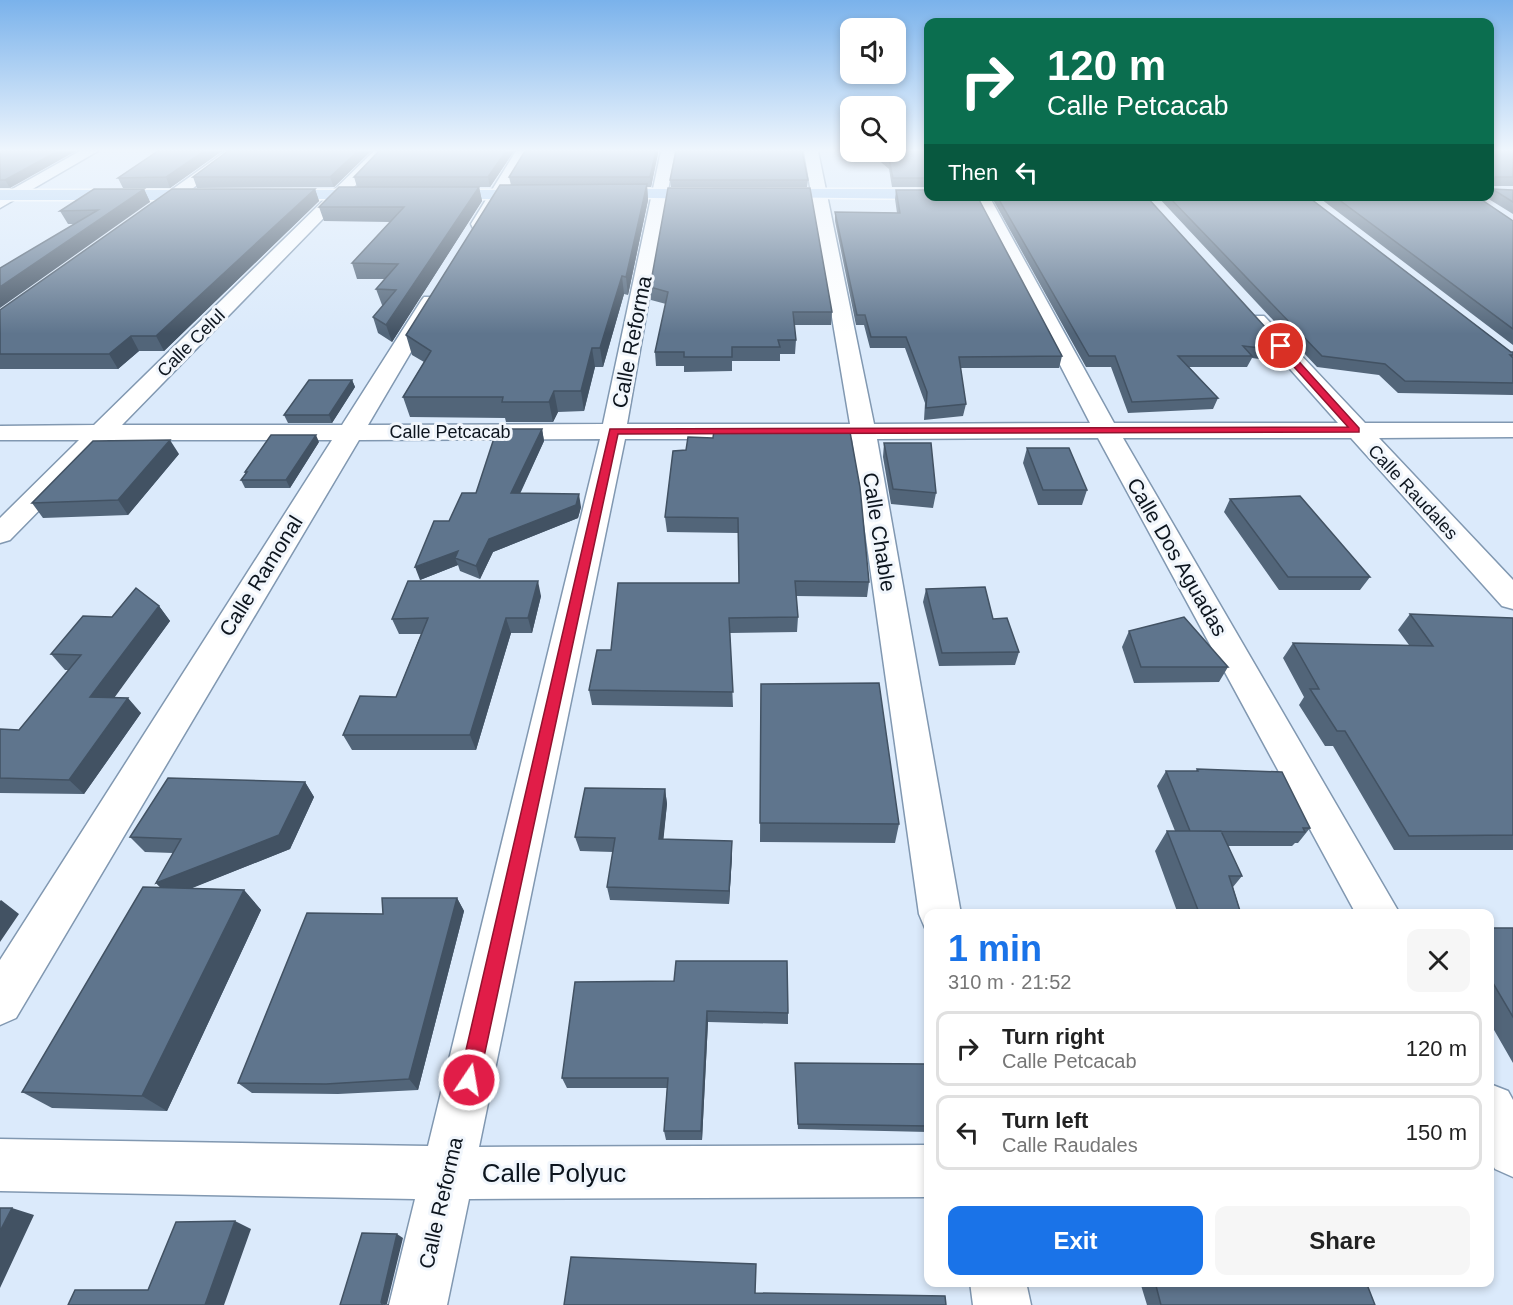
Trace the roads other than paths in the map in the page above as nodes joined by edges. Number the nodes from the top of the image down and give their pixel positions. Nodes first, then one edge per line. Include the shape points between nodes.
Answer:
1 (150, 212) edge
2 (322, 212) edge
3 (486, 212) edge
4 (657, 212) edge
5 (823, 212) edge
6 (989, 212) edge
7 (135, 223) edge
8 (466, 244) edge
9 (448, 274) edge
10 (1239, 300) edge
11 (1356, 430) junction
12 (1513, 430) edge
13 (614, 431) junction
14 (863, 431) junction
15 (1106, 431) junction
16 (103, 432) junction
17 (0, 433) edge
18 (349, 433) junction
19 (0, 534) edge
20 (1513, 600) edge
21 (939, 909) edge
22 (1376, 909) edge
23 (0, 1002) edge
24 (1494, 1116) edge
25 (1513, 1151) edge
26 (1513, 1162) edge
27 (1494, 1163) edge
28 (0, 1166) edge
29 (924, 1171) edge
30 (448, 1173) junction
31 (999, 1287) edge
32 (418, 1305) edge
33 (1002, 1305) edge

1 - 7 street
2 - 16 street, Calle Celul
3 - 8 street
4 - 13 street, Calle Reforma
5 - 14 street, Calle Chable
6 - 15 street, Calle Dos Aguadas
9 - 18 street, Calle Ramonal
10 - 11 street, Calle Raudales
11 - 12 street, Calle Petcacab
11 - 15 street, Calle Petcacab
11 - 20 street, Calle Raudales
13 - 14 street, Calle Petcacab
13 - 18 street, Calle Petcacab
13 - 30 street, Calle Reforma
14 - 15 street, Calle Petcacab
14 - 21 street, Calle Chable
15 - 22 street, Calle Dos Aguadas
16 - 17 street, Calle Petcacab
16 - 18 street, Calle Petcacab
16 - 19 street, Calle Celul
18 - 23 street, Calle Ramonal
24 - 25 street
26 - 27 street
28 - 30 street, Calle Polyuc
29 - 30 street, Calle Polyuc
30 - 32 street, Calle Reforma
31 - 33 street

